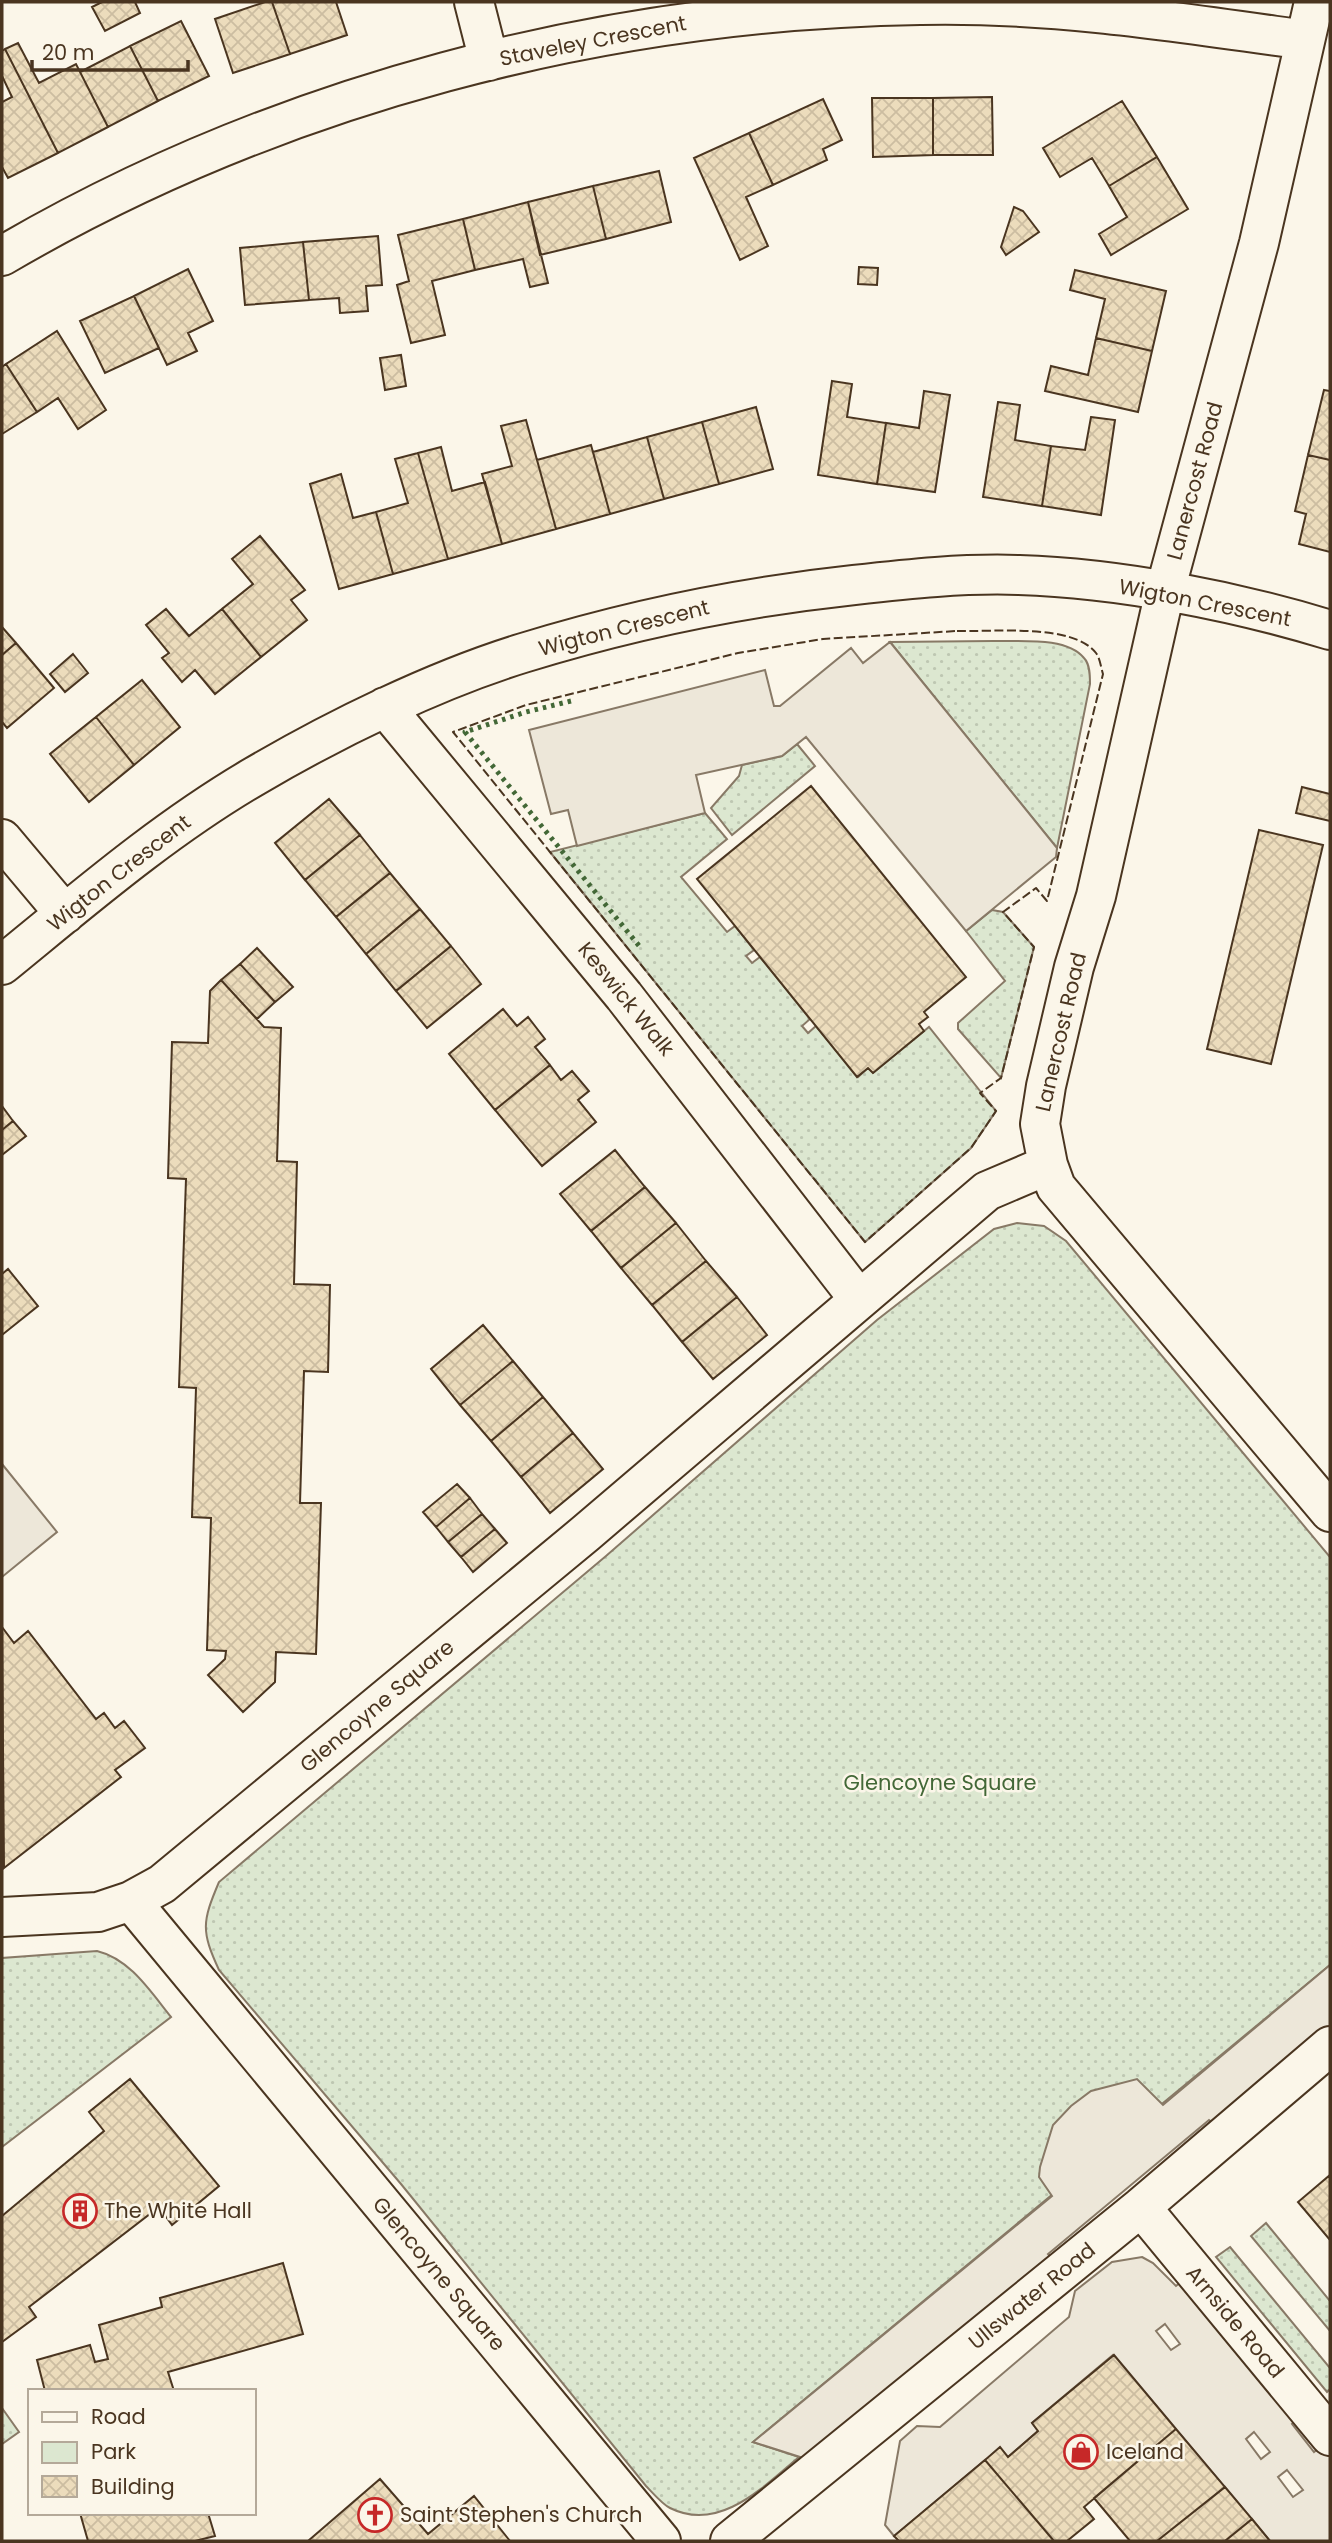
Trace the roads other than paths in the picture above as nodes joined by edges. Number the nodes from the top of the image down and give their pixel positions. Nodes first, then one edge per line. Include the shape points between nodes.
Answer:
1 (474, 2) edge
2 (1314, 2) edge
3 (1305, 40) junction
4 (489, 61) junction
5 (2, 256) edge
6 (1165, 591) junction
7 (1330, 630) edge
8 (386, 707) junction
9 (2, 839) edge
10 (65, 914) junction
11 (2, 965) edge
12 (1048, 1165) junction
13 (858, 1298) junction
14 (1330, 1512) edge
15 (131, 1901) junction
16 (2, 1917) edge
17 (1330, 2046) edge
18 (1141, 2207) junction
19 (1330, 2436) edge
20 (661, 2541) edge
21 (730, 2541) edge

1 - 4 street
2 - 3 street, Lanercost Road
3 - 4 street, Staveley Crescent via 1126,16 1026,7 921,5 690,21
3 - 6 street, Lanercost Road via 1259,243
4 - 5 street, Staveley Crescent via 283,124 194,159 109,198
6 - 7 street, Wigton Crescent
6 - 8 street, Wigton Crescent via 1019,575 909,579 791,592 662,616 521,653
6 - 12 street, Lanercost Road via 1096,896 1046,1086 1040,1124
8 - 10 street, Wigton Crescent via 254,776 169,831
8 - 13 street, Keswick Walk via 624,996
9 - 10 street
10 - 11 street, Wigton Crescent
12 - 13 street, Glencoyne Square via 987,1191
12 - 14 street via 1056,1187
13 - 15 street, Glencoyne Square via 577,1541 162,1884
15 - 16 street via 98,1912
15 - 20 street, Glencoyne Square
17 - 18 street, Ullswater Road
18 - 19 street, Arnside Road
18 - 21 street, Ullswater Road

